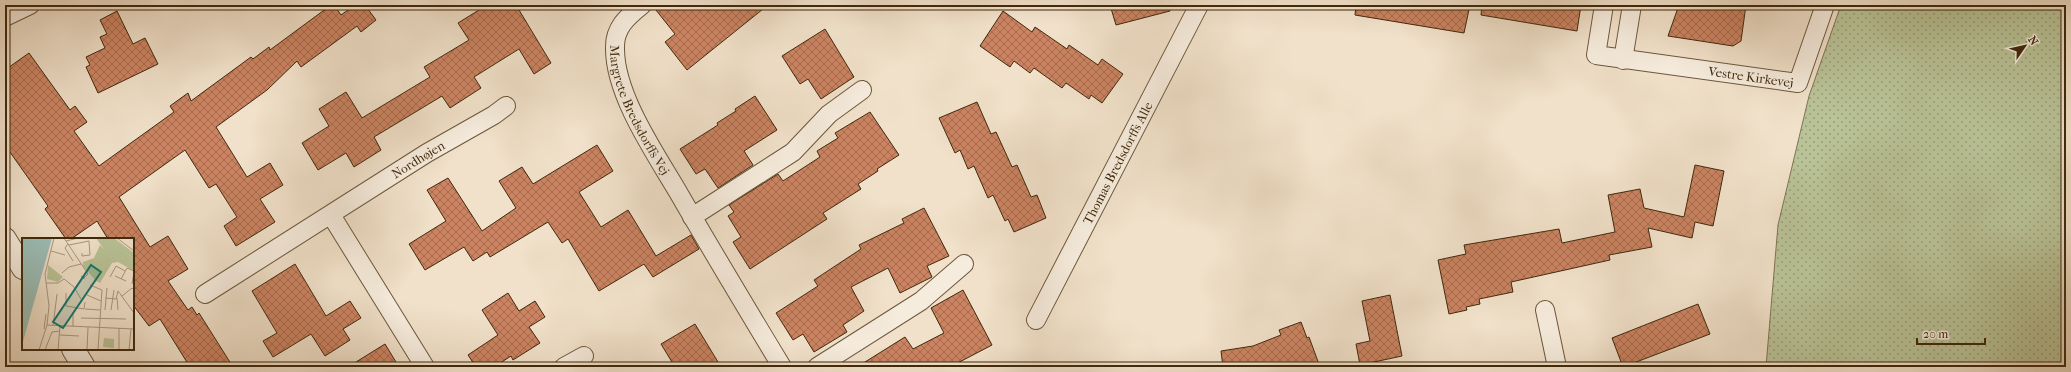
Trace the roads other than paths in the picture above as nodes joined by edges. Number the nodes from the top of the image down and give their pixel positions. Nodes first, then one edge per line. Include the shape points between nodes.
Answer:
1 (30, 5) edge
2 (642, 5) edge
3 (1199, 5) edge
4 (1604, 5) edge
5 (1632, 5) edge
6 (1825, 5) edge
7 (5, 17) edge
8 (1622, 60) junction
9 (862, 90) dead end
10 (506, 106) dead end
11 (331, 215) junction
12 (692, 217) junction
13 (6, 243) edge
14 (964, 264) dead end
15 (22, 267) edge
16 (205, 294) dead end
17 (1545, 310) dead end
18 (1036, 320) dead end
19 (74, 350) edge
20 (584, 356) dead end
21 (84, 367) edge
22 (425, 367) edge
23 (564, 367) edge
24 (782, 367) edge
25 (817, 367) edge
26 (1557, 367) edge

1 - 7 street
2 - 12 street, Margrete Bredsdorffs Vej via 624,20 618,32 614,48 616,64 631,112
3 - 18 street, Thomas Bredsdorffs Alle
4 - 8 street, Vestre Kirkevej via 1596,55
5 - 8 street
6 - 8 street, Vestre Kirkevej via 1798,83
9 - 12 street via 829,114 793,152
10 - 11 street, Nordhøjen via 426,153
11 - 16 street, Nordhøjen
11 - 22 street
12 - 24 street, Margrete Bredsdorffs Vej
13 - 15 street
14 - 25 street via 921,301
17 - 26 street
19 - 21 street
20 - 23 street

